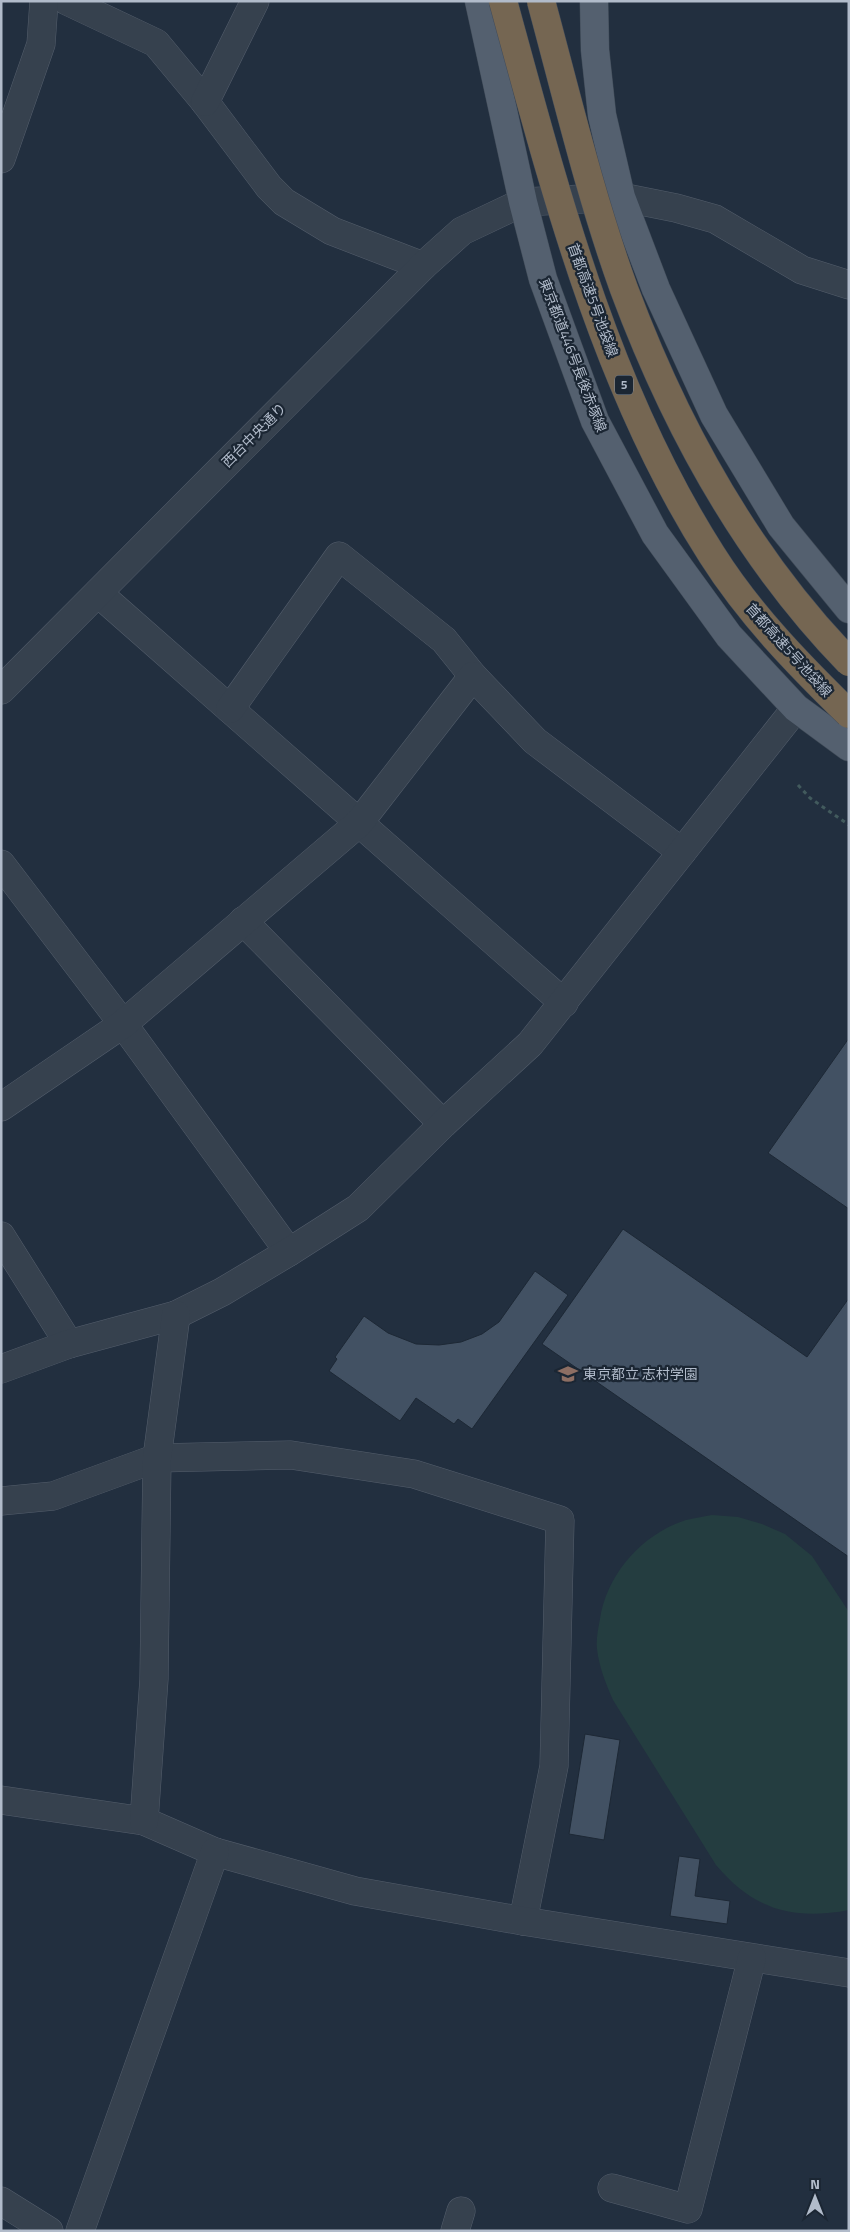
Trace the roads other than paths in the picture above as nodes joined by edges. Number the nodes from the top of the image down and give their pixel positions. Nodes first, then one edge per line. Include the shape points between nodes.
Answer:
1 (44, 1) edge
2 (67, 1) edge
3 (255, 1) edge
4 (479, 1) edge
5 (503, 1) edge
6 (541, 1) edge
7 (594, 1) edge
8 (205, 102) junction
9 (1, 159) edge
10 (621, 197) junction
11 (522, 202) junction
12 (423, 266) junction
13 (849, 285) edge
14 (98, 593) junction
15 (846, 599) edge
16 (849, 662) edge
17 (473, 676) junction
18 (1, 690) edge
19 (796, 708) junction
20 (230, 709) junction
21 (849, 714) edge
22 (849, 747) edge
23 (359, 822) junction
24 (682, 852) junction
25 (1, 864) edge
26 (243, 922) junction
27 (564, 1003) junction
28 (123, 1024) junction
29 (1, 1107) edge
30 (443, 1124) junction
31 (1, 1236) edge
32 (289, 1252) junction
33 (176, 1315) junction
34 (69, 1344) junction
35 (1, 1369) edge
36 (157, 1458) junction
37 (1, 1501) edge
38 (1, 1800) edge
39 (144, 1821) junction
40 (215, 1852) junction
41 (523, 1922) junction
42 (752, 1958) junction
43 (849, 1973) edge
44 (612, 2188) dead end
45 (1, 2201) edge
46 (45, 2230) edge
47 (80, 2231) edge

1 - 9 street via 41,44
2 - 8 street via 156,43
3 - 8 street
4 - 11 main road, 東京都道446号長後赤塚線
5 - 21 highway, 首都高速5号池袋線 / 5, bridge via 563,216 617,368 673,490 712,556 758,619
6 - 16 highway, bridge via 597,206 624,288 678,416 745,534 787,593
7 - 10 main road via 598,89
8 - 12 street via 284,202 332,231
10 - 11 street
10 - 13 street via 715,219 802,270
10 - 15 main road via 656,289 714,415 781,526
11 - 12 street, 西台中央通り via 462,231
11 - 19 main road, 東京都道446号長後赤塚線 via 543,279 595,421 655,534 729,636
12 - 14 street, 西台中央通り
14 - 18 street, 西台中央通り
14 - 20 street
17 - 20 street via 444,640 339,556
17 - 23 street
17 - 24 street via 535,741
19 - 22 main road, 東京都道446号長後赤塚線
19 - 24 street
20 - 23 street
23 - 26 street
23 - 27 street
24 - 27 street
25 - 28 street
26 - 28 street
26 - 30 street
27 - 30 street via 530,1044
28 - 29 street
28 - 32 street
30 - 32 street via 358,1208
31 - 34 street
32 - 33 street
33 - 34 street
33 - 36 street
34 - 35 street
36 - 37 street via 53,1496
36 - 39 street via 154,1679
36 - 41 street via 291,1455 414,1474 560,1520 554,1766
38 - 39 street
39 - 40 street
40 - 41 street via 355,1891
40 - 47 street
41 - 42 street
42 - 43 street
42 - 44 street via 688,2209
45 - 46 street

